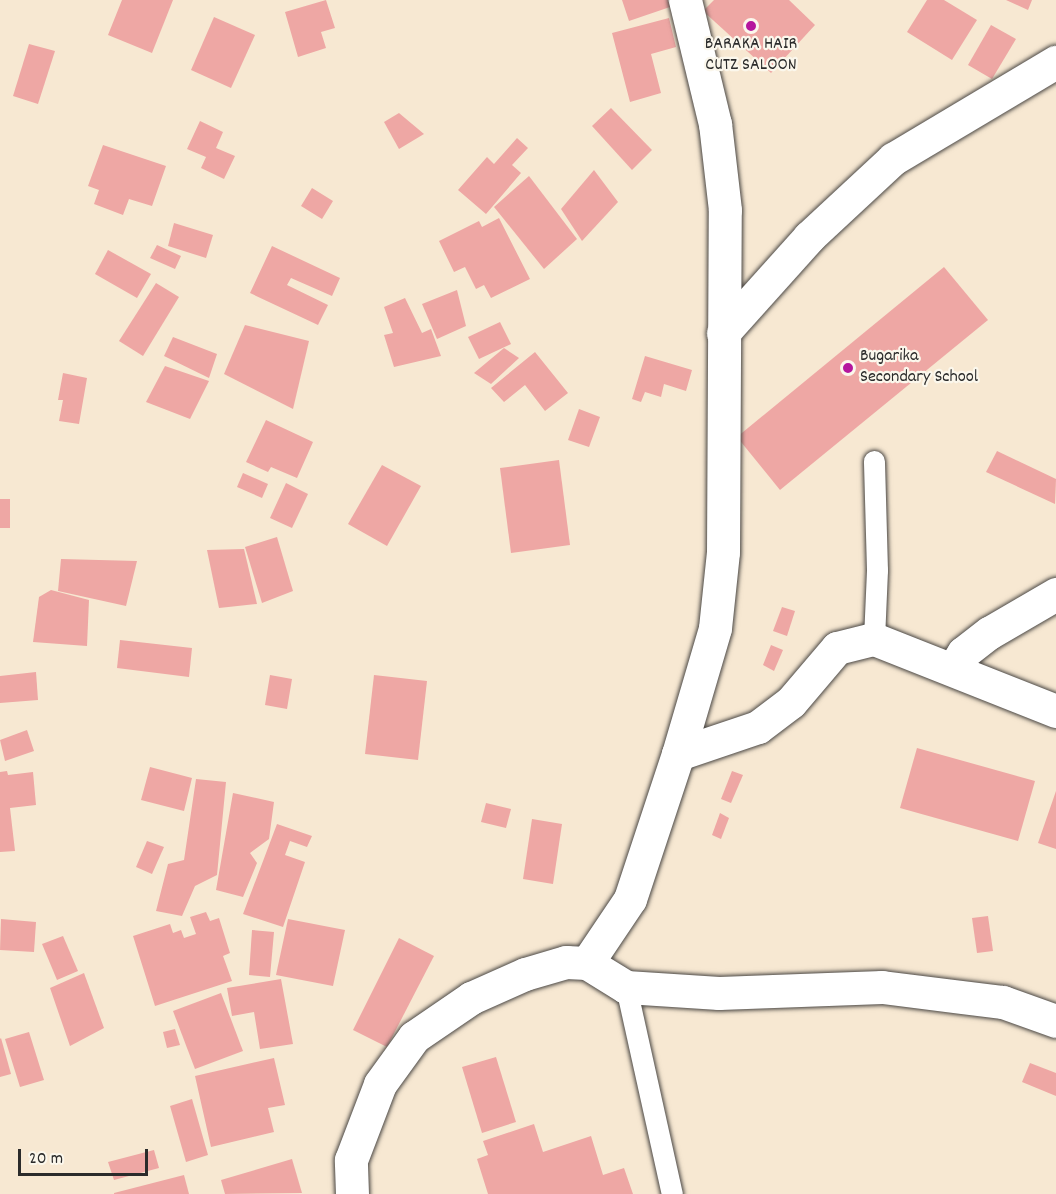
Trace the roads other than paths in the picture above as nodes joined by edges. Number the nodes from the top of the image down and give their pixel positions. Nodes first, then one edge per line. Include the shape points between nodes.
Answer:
1 (685, 0) edge
2 (1056, 62) edge
3 (723, 333) junction
4 (874, 461) dead end
5 (1056, 594) edge
6 (874, 639) junction
7 (953, 669) junction
8 (1056, 711) edge
9 (678, 754) junction
10 (587, 963) junction
11 (626, 987) junction
12 (1056, 1021) edge
13 (352, 1194) edge
14 (672, 1194) edge

1 - 3 street via 715,124 724,210
2 - 3 street via 893,159 809,237
3 - 9 street via 723,552 715,628
4 - 6 lane
5 - 7 street via 989,633 963,653
6 - 7 street
6 - 9 street via 837,648 790,702 758,727
7 - 8 street
9 - 10 street via 630,898
10 - 11 street
10 - 13 street via 567,962 525,974 471,998 414,1037 380,1084 351,1160
11 - 12 street via 718,993 882,987 1003,1002
11 - 14 lane

